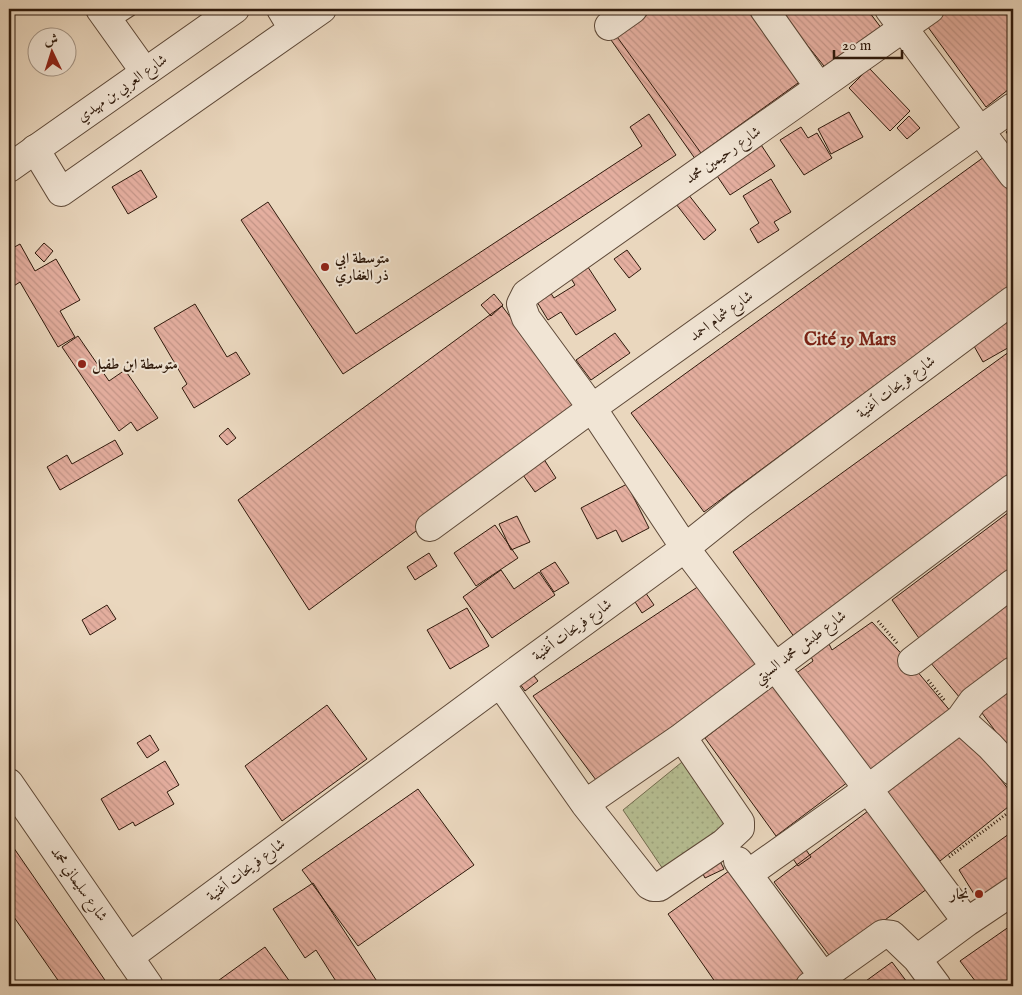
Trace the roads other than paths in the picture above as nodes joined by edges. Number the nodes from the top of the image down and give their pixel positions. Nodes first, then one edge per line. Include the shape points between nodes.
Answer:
1 (235, 9) edge
2 (322, 9) edge
3 (634, 9) edge
4 (764, 9) edge
5 (930, 9) edge
6 (113, 13) edge
7 (287, 19) edge
8 (896, 19) edge
9 (609, 26) dead end
10 (145, 72) junction
11 (819, 87) junction
12 (1013, 106) edge
13 (980, 130) junction
14 (35, 149) junction
15 (9, 168) edge
16 (1013, 175) edge
17 (1013, 300) edge
18 (592, 408) junction
19 (1013, 488) edge
20 (430, 527) dead end
21 (685, 548) junction
22 (1013, 583) edge
23 (912, 661) dead end
24 (775, 666) junction
25 (1013, 671) edge
26 (500, 683) junction
27 (960, 719) junction
28 (682, 737) junction
29 (1013, 771) edge
30 (9, 782) edge
31 (868, 789) junction
32 (586, 804) junction
33 (724, 843) junction
34 (748, 874) junction
35 (1013, 891) edge
36 (967, 922) junction
37 (129, 957) junction
38 (917, 960) junction
39 (816, 981) edge
40 (149, 986) edge
41 (937, 986) edge

1 - 10 street, شارع العربي بن مهيدي
2 - 7 street
3 - 9 street
4 - 11 street
5 - 8 street, شارع رحيمين محمد
6 - 10 street
7 - 14 street via 61,192
8 - 11 street, شارع رحيمين محمد
8 - 13 street
10 - 14 street, شارع العربي بن مهيدي
11 - 18 street, شارع رحيمين محمد via 526,294 521,304 526,318
12 - 13 street, شارع شمام احمد
13 - 16 street
13 - 18 street, شارع شمام احمد
14 - 15 street, شارع العربي بن مهيدي
17 - 21 street, شارع فريحات ٱغنية
18 - 20 street, شارع شمام احمد
18 - 21 street
19 - 24 street, شارع طبش محمد السبتي
21 - 24 street
21 - 26 street, شارع فريحات ٱغنية
22 - 23 street
24 - 28 street, شارع طبش محمد السبتي
24 - 31 street
25 - 27 street via 972,701
26 - 32 street
26 - 37 street, شارع فريحات ٱغنية
27 - 29 street
27 - 31 street
28 - 32 street, شارع طبش محمد السبتي
28 - 33 street via 740,822 740,828
30 - 37 street, شارع سليماني محمد
31 - 34 street
31 - 36 street
32 - 33 street via 649,885 654,887 659,887
33 - 34 street
34 - 39 street
35 - 36 street
36 - 38 street
37 - 40 street, شارع سليماني محمد
38 - 39 street via 892,935 883,934
38 - 41 street

